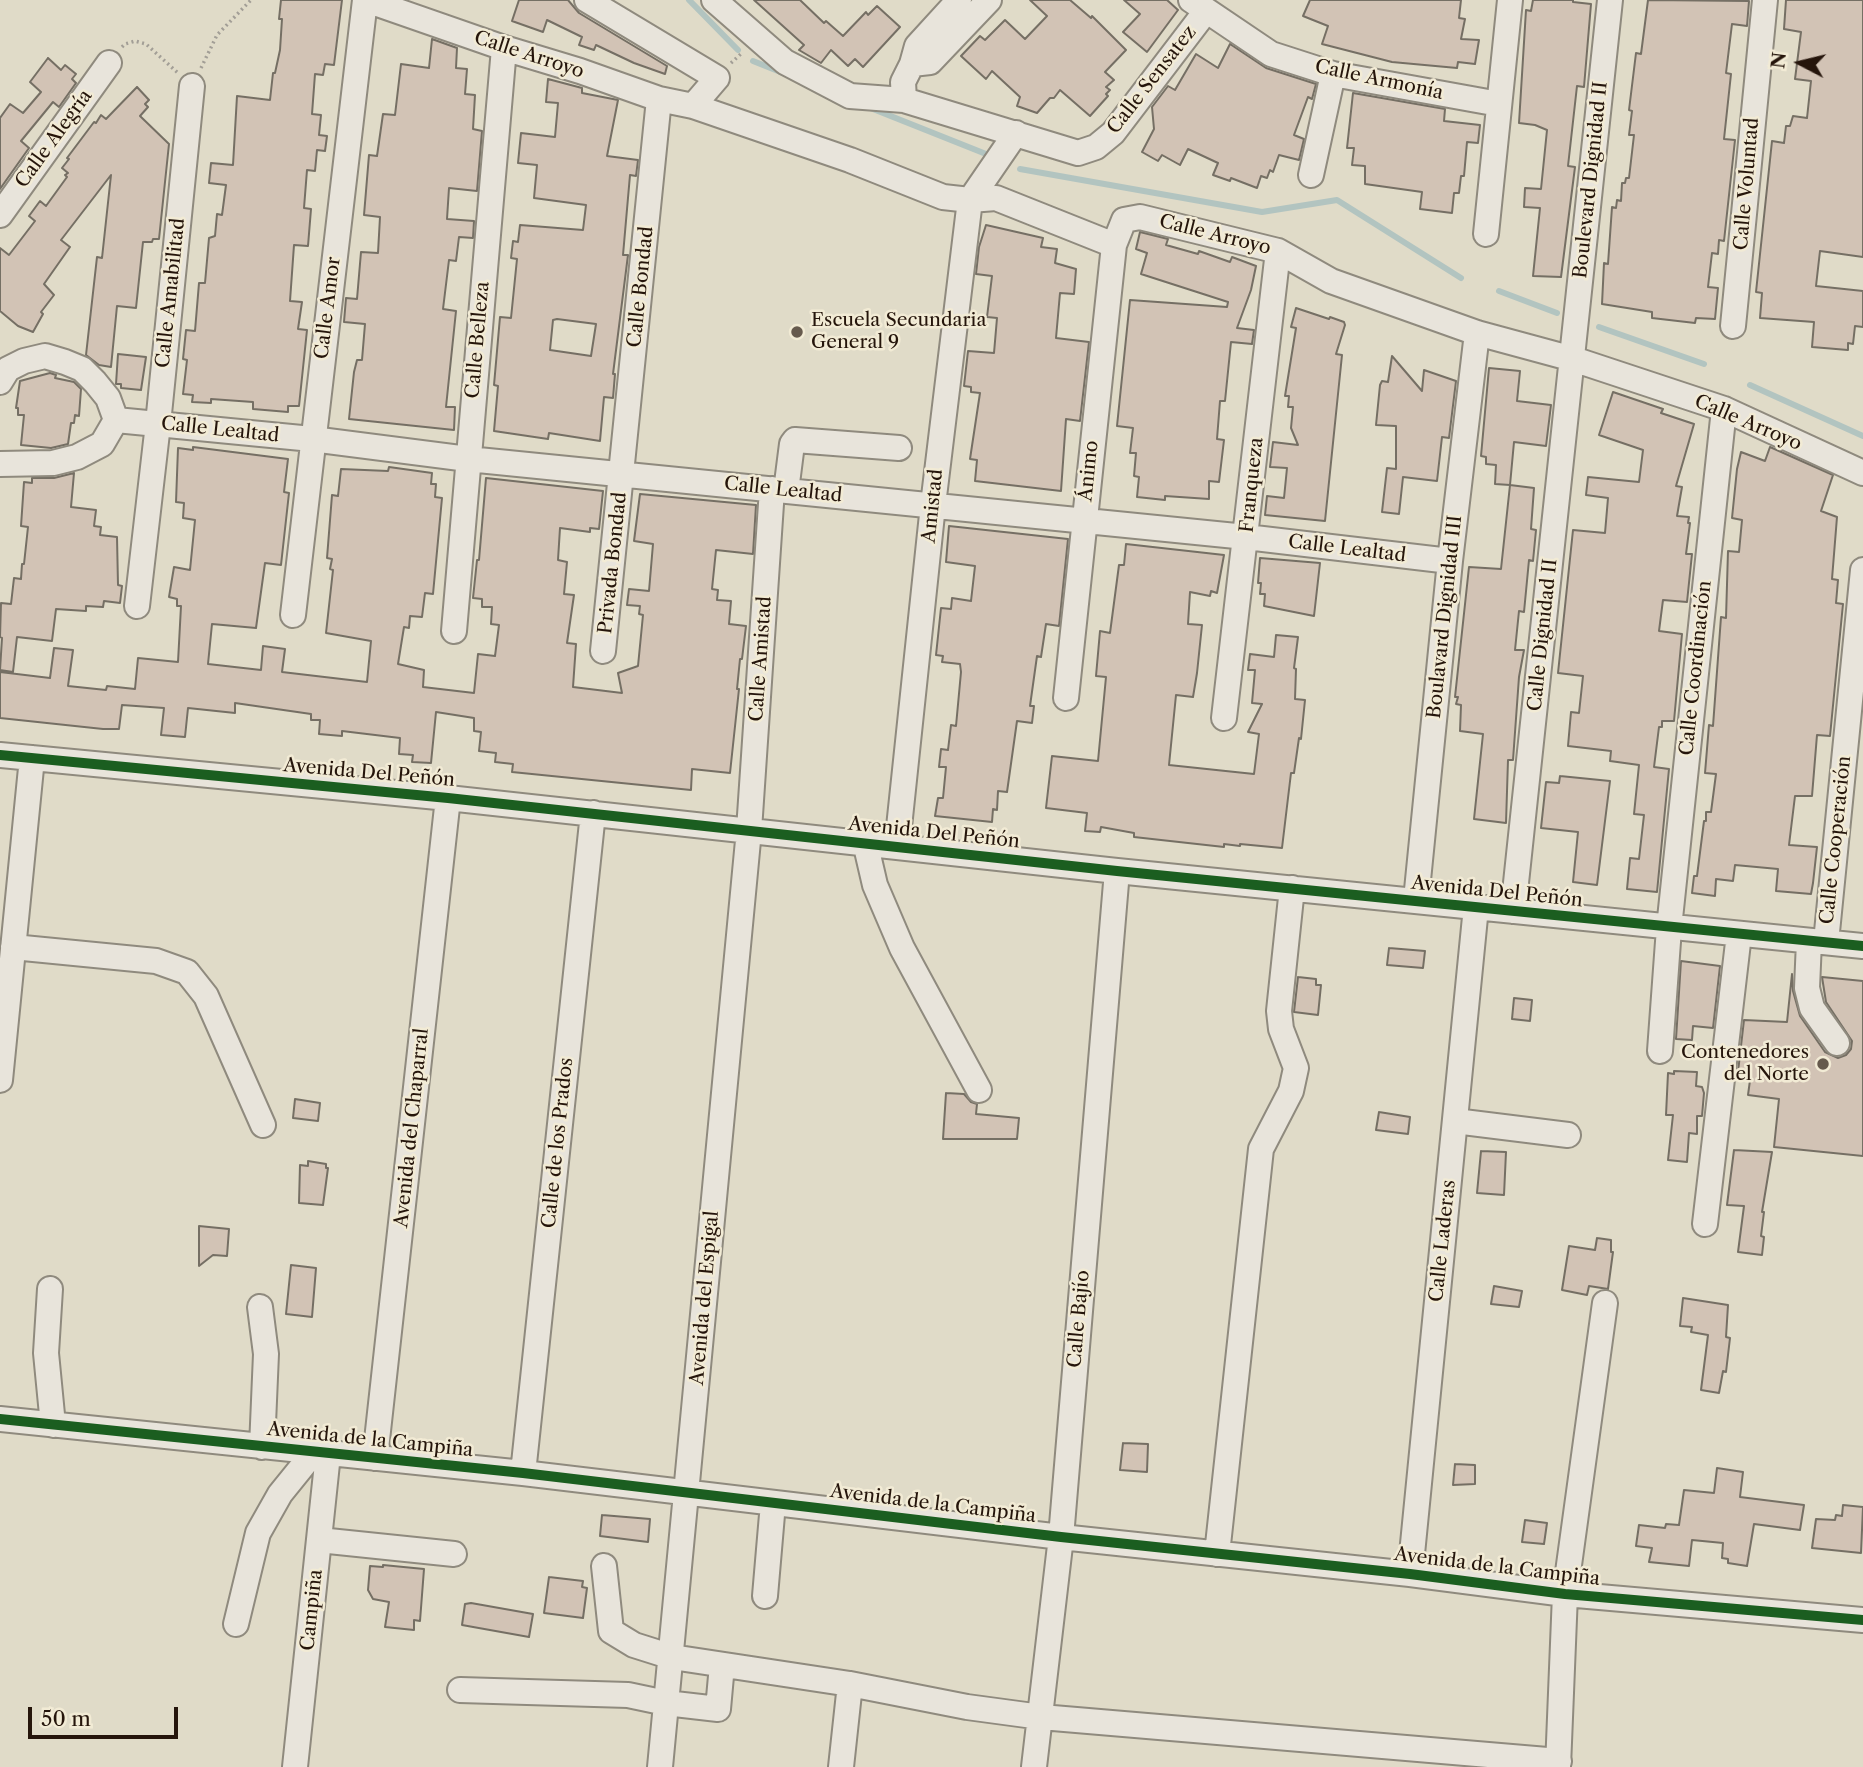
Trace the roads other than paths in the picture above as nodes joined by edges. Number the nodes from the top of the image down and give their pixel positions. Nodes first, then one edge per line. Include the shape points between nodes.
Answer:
1 (365, 0) edge
2 (587, 0) edge
3 (714, 0) edge
4 (959, 0) edge
5 (989, 0) edge
6 (1510, 0) edge
7 (1610, 0) edge
8 (1765, 0) edge
9 (1199, 6) edge
10 (504, 48) junction
11 (109, 63) road end
12 (912, 64) junction
13 (1333, 74) junction
14 (192, 86) road end
15 (659, 99) junction
16 (904, 100) junction
17 (1499, 104) junction
18 (693, 106) junction
19 (1010, 142) junction
20 (1311, 175) dead end
21 (970, 200) junction
22 (0, 215) edge
23 (1486, 233) dead end
24 (1114, 245) junction
25 (1278, 251) junction
26 (1733, 326) dead end
27 (1476, 333) junction
28 (1573, 359) junction
29 (0, 382) edge
30 (1724, 409) junction
31 (116, 420) junction
32 (158, 424) junction
33 (313, 439) junction
34 (899, 448) dead end
35 (468, 459) junction
36 (0, 464) edge
37 (1863, 473) edge
38 (622, 475) junction
39 (779, 490) junction
40 (933, 505) junction
41 (1084, 522) junction
42 (1246, 537) junction
43 (1450, 561) junction
44 (1863, 570) edge
45 (137, 606) dead end
46 (293, 615) dead end
47 (454, 631) dead end
48 (603, 651) dead end
49 (1066, 698) dead end
50 (1224, 718) dead end
51 (0, 755) edge
52 (32, 758) junction
53 (448, 797) junction
54 (593, 813) junction
55 (749, 830) junction
56 (865, 842) junction
57 (897, 846) junction
58 (1117, 871) junction
59 (1292, 888) junction
60 (1416, 900) junction
61 (1475, 907) junction
62 (1513, 911) junction
63 (1669, 928) junction
64 (1739, 934) junction
65 (1817, 941) junction
66 (1863, 946) edge
67 (13, 947) junction
68 (1837, 1043) dead end
69 (1660, 1051) dead end
70 (0, 1080) edge
71 (979, 1090) dead end
72 (1455, 1121) junction
73 (263, 1125) dead end
74 (1568, 1135) dead end
75 (1705, 1224) dead end
76 (50, 1289) dead end
77 (1605, 1303) dead end
78 (260, 1307) dead end
79 (0, 1419) edge
80 (53, 1425) junction
81 (262, 1447) junction
82 (321, 1453) junction
83 (375, 1458) junction
84 (523, 1473) junction
85 (687, 1492) junction
86 (773, 1503) junction
87 (1060, 1537) junction
88 (319, 1540) junction
89 (454, 1554) dead end
90 (1217, 1554) junction
91 (604, 1566) dead end
92 (1410, 1574) junction
93 (1565, 1594) junction
94 (765, 1596) dead end
95 (1863, 1616) edge
96 (236, 1624) dead end
97 (672, 1657) junction
98 (722, 1665) junction
99 (850, 1684) junction
100 (460, 1690) dead end
101 (666, 1703) junction
102 (1041, 1717) junction
103 (1559, 1764) edge
104 (295, 1767) edge
105 (660, 1767) edge
106 (841, 1767) edge
107 (1034, 1767) edge

1 - 10 street, Calle Arroyo
1 - 33 street, Calle Amor
2 - 18 street via 717,78
3 - 16 street, Calle Sensatez via 785,62 850,96
4 - 12 street via 916,46
5 - 12 street via 930,62
6 - 17 street
7 - 28 street, Boulevard Dignidad II
8 - 26 street, Calle Voluntad
9 - 13 street, Calle Armonía via 1271,54
9 - 19 street, Calle Sensatez via 1113,133 1096,147 1078,153
10 - 15 street, Calle Arroyo
10 - 35 street, Calle Belleza
11 - 22 street, Calle Alegría
12 - 16 street via 903,82
13 - 17 street, Calle Armonía
13 - 20 street
14 - 32 street, Calle Amabilitad
15 - 18 street, Calle Arroyo
15 - 38 street, Calle Bondad
16 - 19 street, Calle Sensatez
17 - 23 street
18 - 21 street, Calle Arroyo via 943,197
19 - 21 street, Amistad
21 - 24 street, Calle Arroyo via 996,198
21 - 40 street, Amistad
24 - 25 street, Calle Arroyo via 1124,220 1140,217
24 - 41 street, Ánimo
25 - 27 street, Calle Arroyo via 1331,281
25 - 42 street, Franqueza
27 - 28 street, Calle Arroyo
27 - 43 street, Boulavard Dignidad III
28 - 30 street, Calle Arroyo
28 - 62 street, Calle Dignidad II
29 - 31 street via 8,369 24,361 45,356 65,362 82,369 95,382 108,398
30 - 37 street, Calle Arroyo
30 - 63 street, Calle Coordinación
31 - 32 street, Calle Lealtad
31 - 36 street via 102,444 77,457 53,463
32 - 33 street, Calle Lealtad
32 - 45 street, Calle Amabilitad
33 - 35 street, Calle Lealtad
33 - 46 street, Calle Amor
34 - 39 street, Calle Amistad via 795,440
35 - 38 street, Calle Lealtad
35 - 47 street, Calle Belleza
38 - 39 street, Calle Lealtad
38 - 48 street, Privada Bondad
39 - 40 street, Calle Lealtad
39 - 55 street, Calle Amistad
40 - 41 street, Calle Lealtad
40 - 57 street, Amistad
41 - 42 street, Calle Lealtad
41 - 49 street, Ánimo
42 - 43 street, Calle Lealtad
42 - 50 street, Franqueza
43 - 60 street, Boulavard Dignidad III
44 - 65 street, Calle Cooperación
51 - 52 street, Avenida Del Peñón
52 - 53 street, Avenida Del Peñón
52 - 67 street
53 - 54 street, Avenida Del Peñón
53 - 83 street, Avenida del Chaparral
54 - 55 street, Avenida Del Peñón
54 - 84 street, Calle de los Prados
55 - 56 street, Avenida Del Peñón
55 - 85 street, Avenida del Espigal
56 - 57 street, Avenida Del Peñón
56 - 71 street via 875,885 902,948
57 - 58 street, Avenida Del Peñón
58 - 59 street, Avenida Del Peñón
58 - 87 street, Calle Bajío
59 - 60 street, Avenida Del Peñón
59 - 90 street via 1279,1011 1296,1068 1291,1091 1261,1149
60 - 61 street, Avenida Del Peñón
61 - 62 street, Avenida Del Peñón
61 - 72 street, Calle Laderas
62 - 63 street, Avenida Del Peñón
63 - 64 street, Avenida Del Peñón
63 - 69 street, Calle Coordinación
64 - 65 street, Avenida Del Peñón
64 - 75 street
65 - 66 street, Avenida Del Peñón
65 - 68 street, Calle Cooperación via 1807,988 1812,1009
67 - 70 street
67 - 73 street via 156,961 187,972 206,996
72 - 74 street
72 - 92 street, Calle Laderas
76 - 80 street via 46,1353
77 - 93 street
78 - 81 street via 267,1354
79 - 80 street, Avenida de la Campiña
80 - 81 street, Avenida de la Campiña
81 - 82 street, Avenida de la Campiña
82 - 83 street, Avenida de la Campiña
82 - 88 street, Campiña
82 - 96 street via 280,1494 258,1533
83 - 84 street, Avenida de la Campiña
84 - 85 street, Avenida de la Campiña
85 - 86 street, Avenida de la Campiña
85 - 97 street, Avenida del Espigal
86 - 87 street, Avenida de la Campiña
86 - 94 street
87 - 90 street, Avenida de la Campiña
87 - 102 street, Calle Bajío
88 - 89 street
88 - 104 street, Campiña
90 - 92 street, Avenida de la Campiña
91 - 97 street via 611,1631 634,1645
92 - 93 street, Avenida de la Campiña
93 - 95 street, Avenida de la Campiña
93 - 103 street
97 - 98 street
97 - 101 street, Avenida del Espigal
98 - 99 street
98 - 101 street via 718,1709
99 - 102 street
99 - 106 street
100 - 101 street via 628,1695
101 - 105 street, Avenida del Espigal
102 - 103 street
102 - 107 street, Calle Bajío

